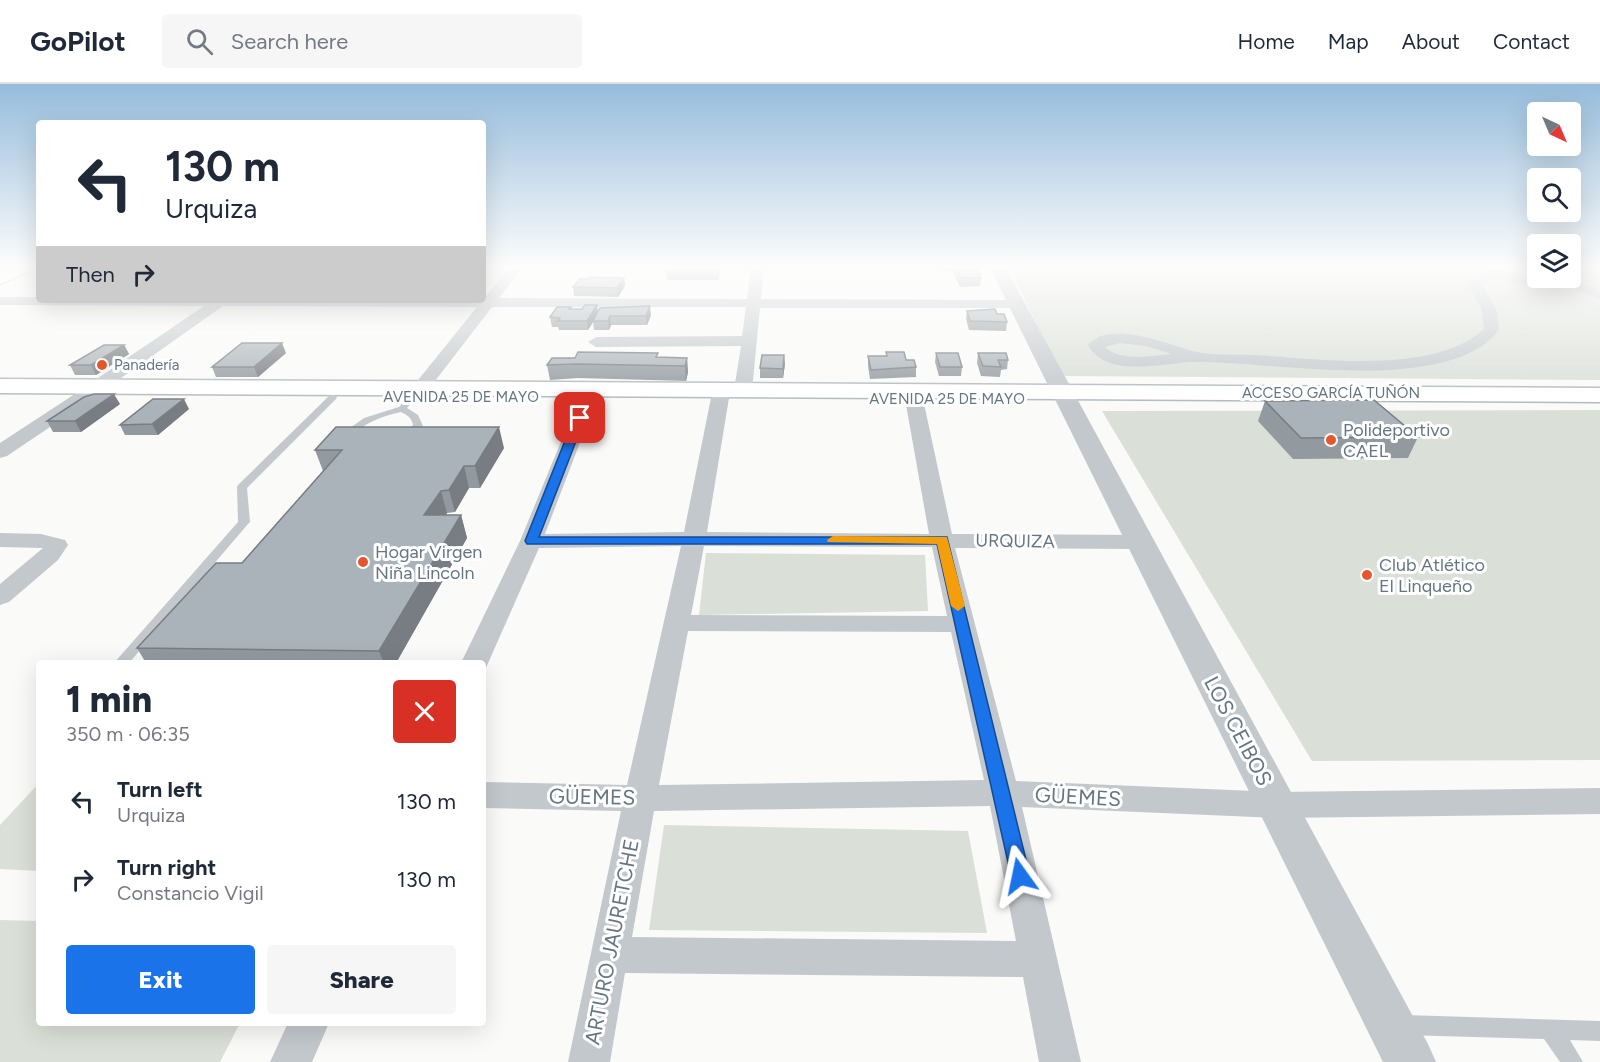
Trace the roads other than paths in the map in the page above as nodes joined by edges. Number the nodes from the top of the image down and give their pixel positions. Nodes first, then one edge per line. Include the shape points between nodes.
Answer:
1 (203, 314) edge
2 (478, 314) edge
3 (753, 314) edge
4 (1022, 314) edge
5 (1492, 314) edge
6 (749, 341) junction
7 (596, 342) dead end
8 (1198, 357) junction
9 (0, 386) edge
10 (93, 390) junction
11 (0, 393) edge
12 (732, 394) junction
13 (1064, 395) junction
14 (1600, 395) edge
15 (333, 397) junction
16 (411, 398) junction
17 (588, 398) junction
18 (914, 399) junction
19 (1600, 402) edge
20 (393, 441) edge
21 (358, 442) edge
22 (0, 452) edge
23 (694, 539) junction
24 (0, 540) edge
25 (942, 540) junction
26 (531, 541) junction
27 (1139, 542) junction
28 (0, 597) edge
29 (677, 623) junction
30 (963, 624) junction
31 (124, 660) edge
32 (477, 660) edge
33 (1003, 793) junction
34 (486, 795) edge
35 (640, 798) junction
36 (1600, 801) edge
37 (1277, 806) junction
38 (609, 956) junction
39 (1038, 958) junction
40 (1391, 1025) junction
41 (308, 1026) edge
42 (1550, 1030) junction
43 (1600, 1032) edge
44 (291, 1062) edge
45 (589, 1062) edge
46 (1060, 1062) edge
47 (1410, 1062) edge
48 (1572, 1062) edge

1 - 10 street
2 - 16 street
3 - 6 street, ARTURO JAURETCHE
4 - 13 street, LOS CEIBOS
5 - 8 street via 1491,330 1467,348 1446,356 1393,364
6 - 7 street
6 - 12 street, ARTURO JAURETCHE
8 - 8 street via 1119,338 1096,345 1101,353 1128,360
9 - 10 main road, AVENIDA 25 DE MAYO
10 - 11 main road, AVENIDA 25 DE MAYO
10 - 15 main road, AVENIDA 25 DE MAYO
10 - 16 main road, AVENIDA 25 DE MAYO
10 - 22 street
12 - 13 main road, AVENIDA 25 DE MAYO
12 - 16 main road, AVENIDA 25 DE MAYO
12 - 17 main road, AVENIDA 25 DE MAYO
12 - 18 main road, AVENIDA 25 DE MAYO
12 - 23 street, ARTURO JAURETCHE
13 - 14 main road, ACCESO GARCÍA TUÑÓN
13 - 18 main road, AVENIDA 25 DE MAYO
13 - 19 main road, ACCESO GARCÍA TUÑÓN
13 - 27 street, LOS CEIBOS
15 - 16 main road, AVENIDA 25 DE MAYO
15 - 31 lane via 242,487 244,522
16 - 17 main road, AVENIDA 25 DE MAYO
16 - 20 lane via 418,426
16 - 21 lane via 356,426 349,433
17 - 26 street
18 - 25 street
23 - 25 street, URQUIZA
23 - 26 street, URQUIZA
23 - 29 street, ARTURO JAURETCHE
24 - 28 street via 57,545
25 - 27 street, URQUIZA
25 - 30 street
26 - 32 street
27 - 37 street, LOS CEIBOS
29 - 30 street
29 - 35 street, ARTURO JAURETCHE
30 - 33 street
33 - 35 street, GÜEMES
33 - 37 street, GÜEMES
33 - 39 street
34 - 35 street, GÜEMES
35 - 38 street, ARTURO JAURETCHE
36 - 37 street, GÜEMES
37 - 40 street, LOS CEIBOS
38 - 39 street
38 - 45 street, ARTURO JAURETCHE
39 - 46 street
40 - 42 lane
40 - 47 street, LOS CEIBOS
41 - 44 street
42 - 43 lane
42 - 48 lane

